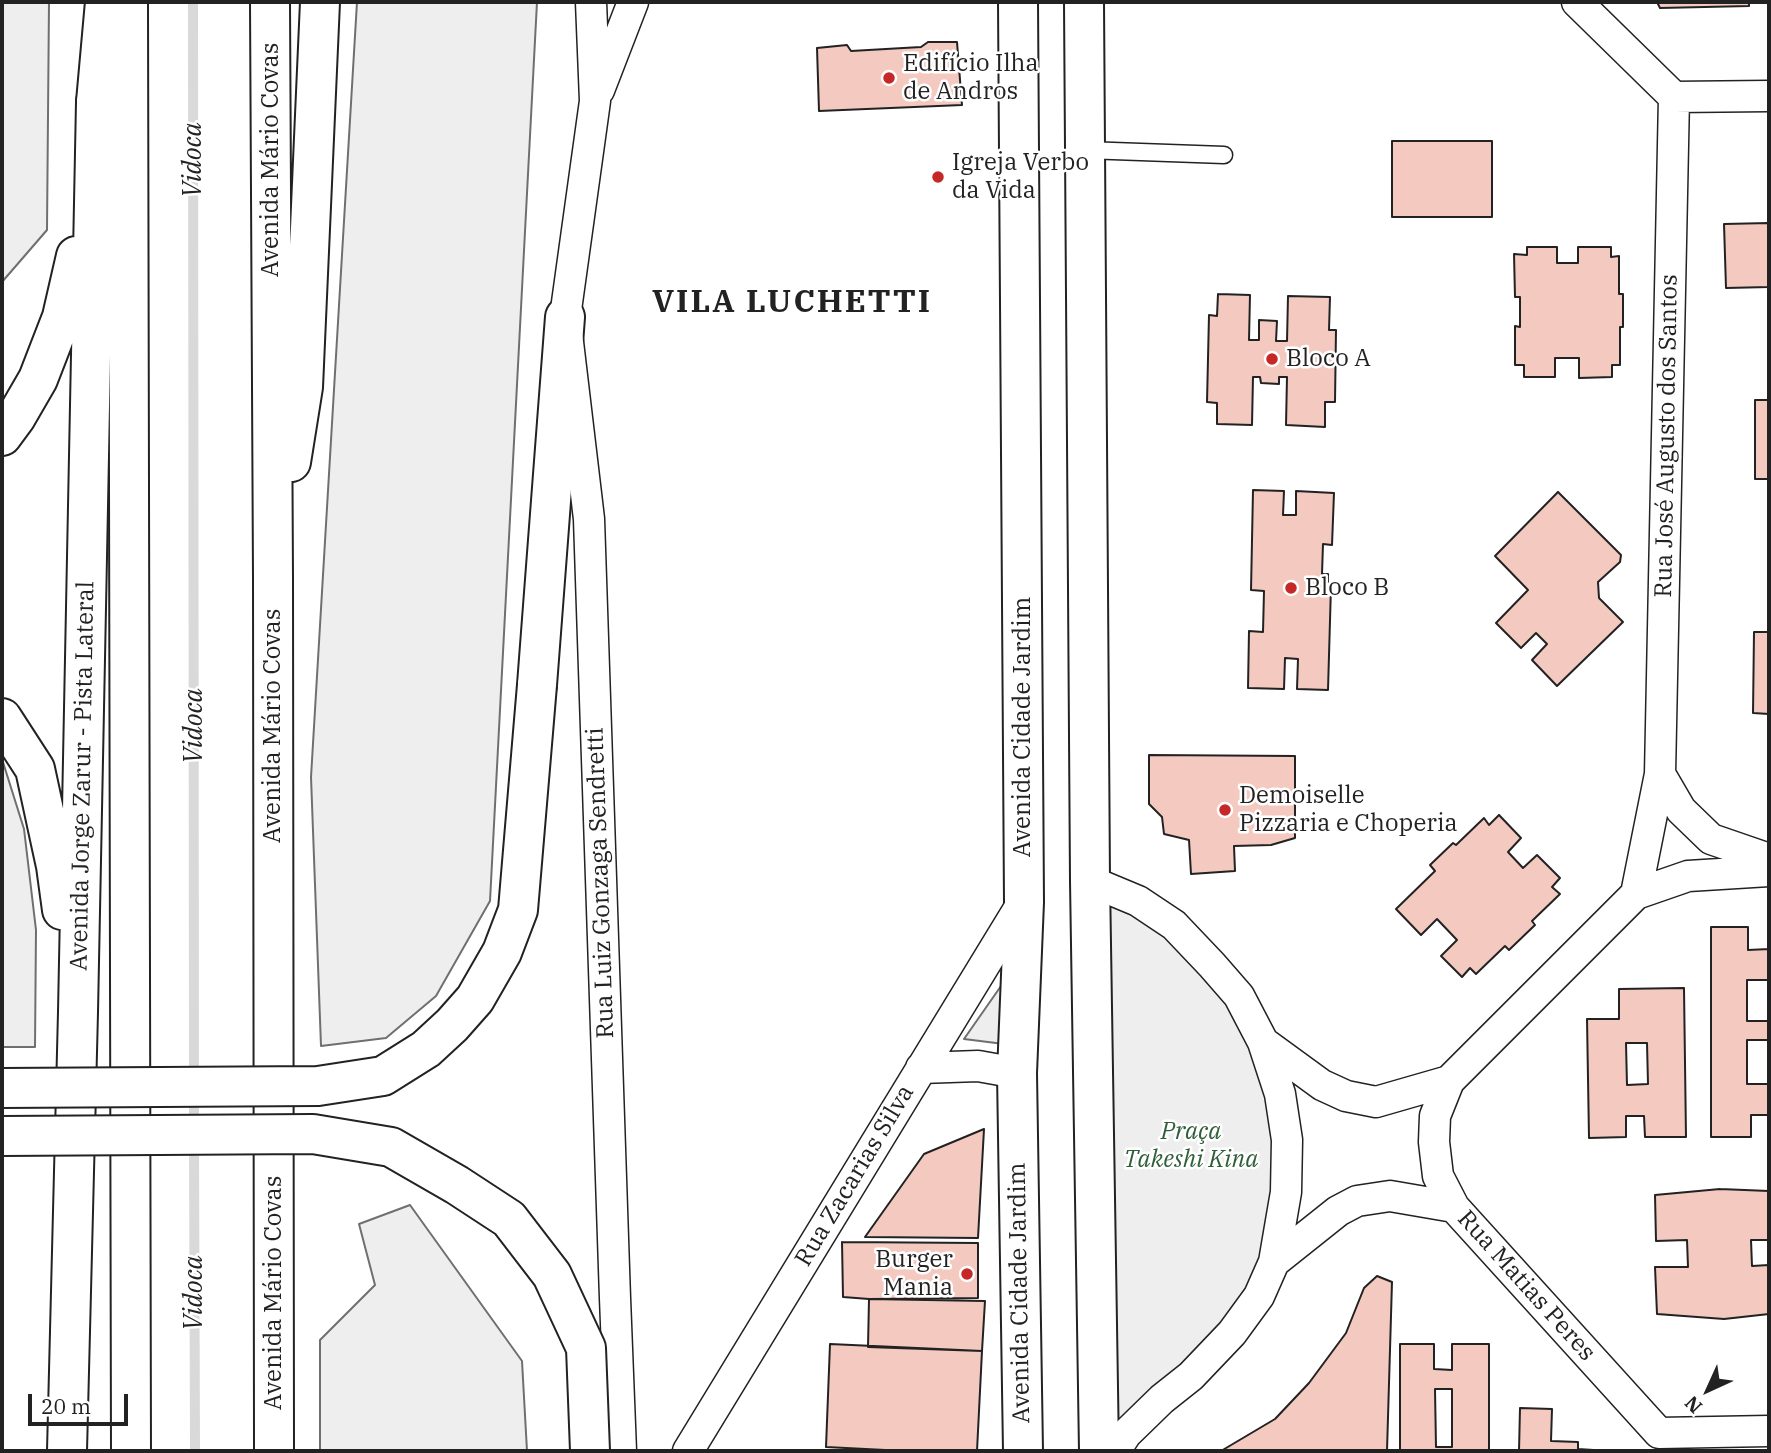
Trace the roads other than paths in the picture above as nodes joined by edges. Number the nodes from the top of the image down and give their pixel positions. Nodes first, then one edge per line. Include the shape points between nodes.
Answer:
1 (106, 2) edge
2 (128, 2) edge
3 (270, 2) edge
4 (320, 2) edge
5 (591, 2) edge
6 (633, 2) edge
7 (1018, 2) edge
8 (1084, 2) edge
9 (1577, 2) edge
10 (1769, 96) edge
11 (1675, 97) junction
12 (595, 101) junction
13 (96, 102) junction
14 (1086, 150) junction
15 (1224, 155) dead end
16 (565, 317) junction
17 (2, 436) edge
18 (273, 578) junction
19 (2, 718) edge
20 (1660, 774) junction
21 (1769, 859) edge
22 (1769, 871) edge
23 (1090, 881) junction
24 (1636, 894) junction
25 (1024, 902) junction
26 (78, 1012) junction
27 (1263, 1042) junction
28 (921, 1068) junction
29 (1017, 1073) junction
30 (1449, 1081) junction
31 (2, 1088) edge
32 (2, 1136) edge
33 (1454, 1207) junction
34 (1274, 1262) junction
35 (1769, 1431) edge
36 (1659, 1442) edge
37 (67, 1451) edge
38 (131, 1451) edge
39 (274, 1451) edge
40 (590, 1451) edge
41 (621, 1451) edge
42 (688, 1451) edge
43 (1023, 1451) edge
44 (1099, 1451) edge
45 (1115, 1451) edge

1 - 13 main road
2 - 38 main road
3 - 18 main road, Avenida Mário Covas
4 - 18 main road via 303,387
5 - 12 street
6 - 12 street
7 - 25 main road, Avenida Cidade Jardim
8 - 14 main road
9 - 11 street
10 - 11 street
11 - 20 street, Rua José Augusto dos Santos
12 - 16 street, Rua Luiz Gonzaga Sendretti
13 - 17 main road via 74,267 62,317 38,379
13 - 26 main road, Avenida Jorge Zarur - Pista Lateral
14 - 15 lane
14 - 23 main road
16 - 31 main road, bridge via 518,910 502,953 475,999 426,1049 383,1076 318,1086
16 - 41 street, Rua Luiz Gonzaga Sendretti via 589,519
18 - 39 main road, Avenida Mário Covas
19 - 26 main road via 35,769 56,866
20 - 21 street via 1681,810 1711,839
20 - 24 street, Rua José Augusto dos Santos
22 - 24 street via 1688,876
23 - 27 street via 1138,901 1174,925 1239,996
23 - 44 main road
24 - 30 street
25 - 28 street, Rua Zacarias Silva
25 - 29 main road, Avenida Cidade Jardim
26 - 37 main road, Avenida Jorge Zarur - Pista Lateral
27 - 30 street via 1322,1085 1346,1096 1376,1102
27 - 34 street via 1280,1094 1287,1140 1286,1192
28 - 29 street via 978,1066
28 - 42 street, Rua Zacarias Silva
29 - 43 main road, Avenida Cidade Jardim
30 - 33 street via 1435,1116 1434,1142 1438,1176
32 - 40 main road, bridge via 313,1134 391,1147 509,1219 552,1275 586,1348
33 - 34 street, Rua Matias Peres via 1390,1196 1357,1201
33 - 36 street, Rua Matias Peres
34 - 45 street via 1259,1296 1232,1333 1126,1434
35 - 36 street, Rua Matias Peres

